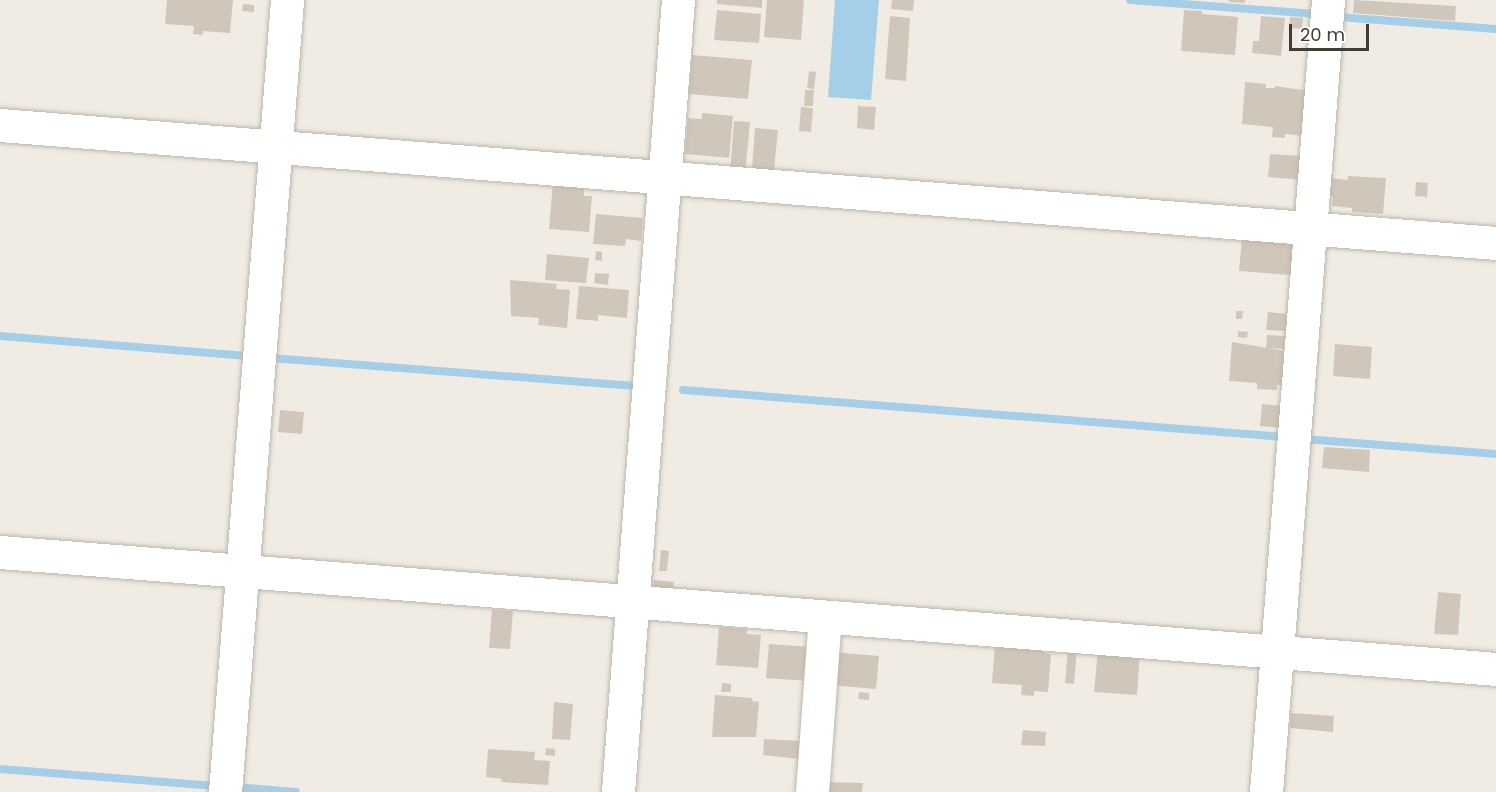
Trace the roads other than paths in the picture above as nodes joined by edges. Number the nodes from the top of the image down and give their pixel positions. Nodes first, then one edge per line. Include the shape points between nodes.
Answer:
1 (287, 0) edge
2 (678, 0) edge
3 (1328, 0) edge
4 (0, 125) edge
5 (275, 146) junction
6 (664, 178) junction
7 (1311, 228) junction
8 (1496, 243) edge
9 (0, 552) edge
10 (242, 571) junction
11 (633, 601) junction
12 (825, 617) junction
13 (1277, 652) junction
14 (1496, 669) edge
15 (225, 792) edge
16 (618, 792) edge
17 (812, 792) edge
18 (1266, 792) edge

1 - 5 street
2 - 6 street
3 - 7 street
4 - 5 street
5 - 6 street
5 - 10 street
6 - 7 street
6 - 11 street
7 - 8 street
7 - 13 street
9 - 10 street
10 - 11 street
10 - 15 street
11 - 12 street
11 - 16 street
12 - 13 street
12 - 17 street
13 - 14 street
13 - 18 street

